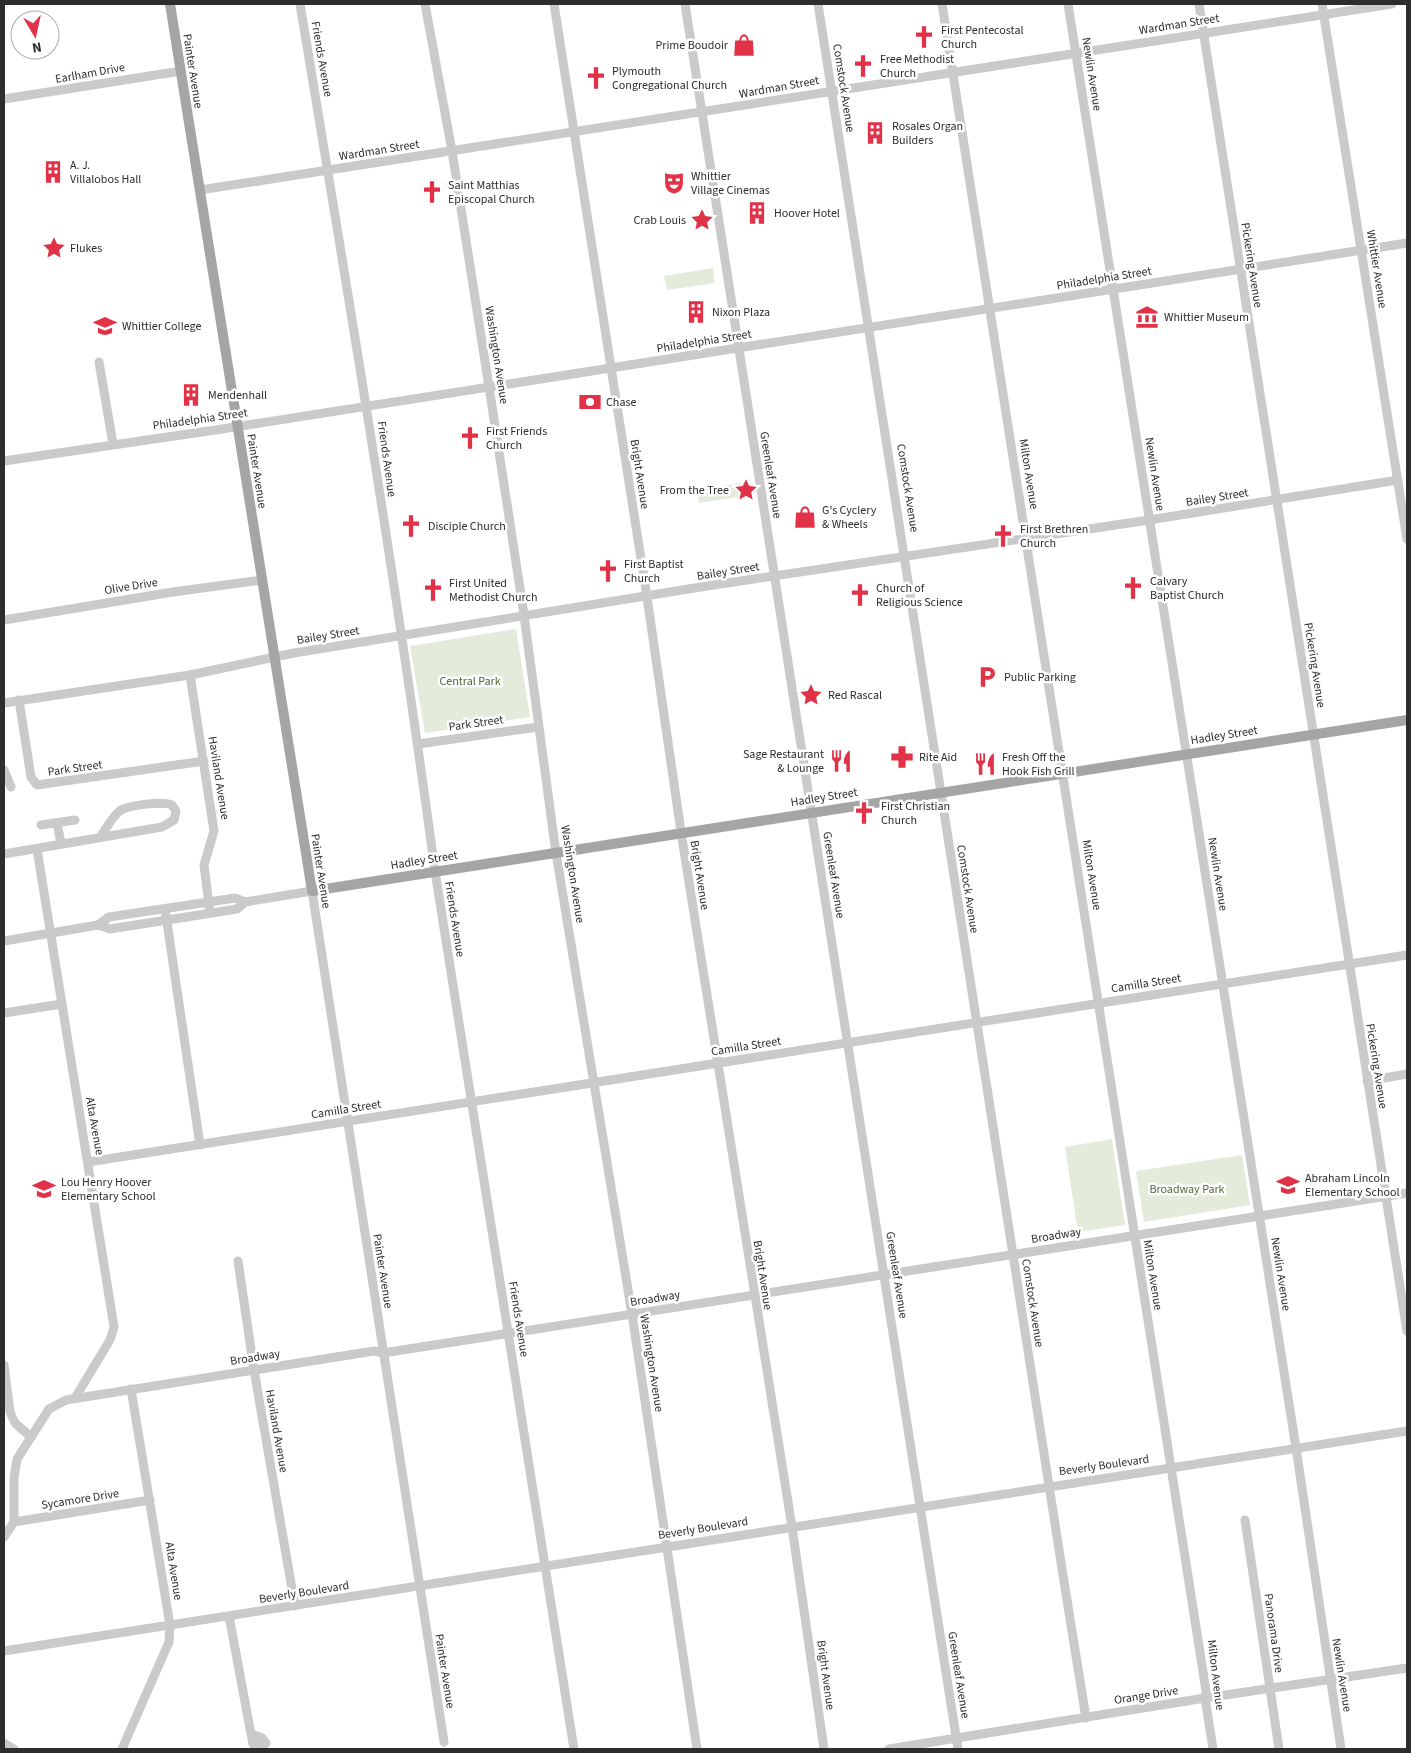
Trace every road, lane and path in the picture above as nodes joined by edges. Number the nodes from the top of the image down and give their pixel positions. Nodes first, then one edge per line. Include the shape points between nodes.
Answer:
1 (170, 4) edge
2 (300, 4) edge
3 (425, 4) edge
4 (554, 4) edge
5 (685, 4) edge
6 (818, 4) edge
7 (942, 4) edge
8 (1068, 4) edge
9 (1199, 4) edge
10 (1322, 4) edge
11 (1392, 4) edge
12 (1324, 14) junction
13 (1203, 33) junction
14 (1076, 54) junction
15 (181, 71) junction
16 (953, 72) junction
17 (832, 91) junction
18 (4, 99) edge
19 (702, 113) junction
20 (575, 132) junction
21 (452, 152) junction
22 (328, 170) junction
23 (200, 190) junction
24 (1407, 243) edge
25 (1361, 251) junction
26 (1240, 270) junction
27 (1112, 290) junction
28 (991, 309) junction
29 (869, 328) junction
30 (739, 348) junction
31 (99, 362) dead end
32 (610, 368) junction
33 (490, 387) junction
34 (367, 406) junction
35 (238, 427) junction
36 (112, 444) junction
37 (4, 460) edge
38 (1398, 480) junction
39 (1276, 500) junction
40 (1149, 520) junction
41 (1026, 539) junction
42 (1407, 539) edge
43 (906, 557) junction
44 (774, 576) junction
45 (262, 580) junction
46 (647, 597) junction
47 (523, 617) junction
48 (4, 620) edge
49 (401, 636) junction
50 (274, 658) junction
51 (190, 675) junction
52 (19, 700) junction
53 (4, 703) edge
54 (1407, 720) edge
55 (538, 727) junction
56 (1313, 734) junction
57 (418, 744) junction
58 (1187, 753) junction
59 (204, 761) junction
60 (4, 770) edge
61 (1063, 774) junction
62 (11, 786) dead end
63 (941, 792) junction
64 (811, 812) junction
65 (75, 820) dead end
66 (57, 823) junction
67 (42, 825) dead end
68 (681, 832) junction
69 (101, 836) junction
70 (61, 843) junction
71 (37, 848) junction
72 (556, 853) junction
73 (4, 854) edge
74 (435, 871) junction
75 (312, 891) junction
76 (208, 902) junction
77 (245, 902) junction
78 (165, 909) junction
79 (210, 913) junction
80 (166, 920) junction
81 (98, 925) junction
82 (51, 933) junction
83 (4, 941) edge
84 (1407, 955) edge
85 (1349, 964) junction
86 (1223, 984) junction
87 (1099, 1003) junction
88 (62, 1004) junction
89 (4, 1013) edge
90 (976, 1022) junction
91 (848, 1043) junction
92 (718, 1063) junction
93 (1407, 1074) edge
94 (1367, 1081) junction
95 (595, 1082) junction
96 (472, 1102) junction
97 (348, 1121) junction
98 (200, 1145) junction
99 (88, 1162) junction
100 (1407, 1193) edge
101 (1386, 1196) junction
102 (1259, 1216) junction
103 (1134, 1235) junction
104 (1013, 1254) junction
105 (238, 1261) dead end
106 (884, 1274) junction
107 (753, 1295) junction
108 (1406, 1312) edge
109 (632, 1314) junction
110 (1407, 1331) edge
111 (508, 1334) junction
112 (384, 1353) junction
113 (4, 1365) edge
114 (254, 1370) junction
115 (131, 1389) junction
116 (75, 1398) junction
117 (1407, 1431) edge
118 (31, 1437) junction
119 (1296, 1448) junction
120 (1172, 1468) junction
121 (1048, 1486) junction
122 (150, 1500) junction
123 (921, 1506) junction
124 (1245, 1520) dead end
125 (14, 1522) junction
126 (792, 1527) junction
127 (4, 1537) edge
128 (668, 1546) junction
129 (545, 1566) junction
130 (420, 1586) junction
131 (295, 1606) junction
132 (230, 1616) junction
133 (170, 1625) junction
134 (4, 1651) edge
135 (1407, 1668) edge
136 (1330, 1679) junction
137 (1270, 1689) junction
138 (1205, 1698) junction
139 (1086, 1718) junction
140 (251, 1734) dead end
141 (126, 1739) junction
142 (957, 1739) junction
143 (444, 1742) dead end
144 (4, 1743) edge
145 (14, 1749) edge
146 (122, 1749) edge
147 (133, 1749) edge
148 (574, 1749) edge
149 (697, 1749) edge
150 (824, 1749) edge
151 (889, 1749) edge
152 (958, 1749) edge
153 (1213, 1749) edge
154 (1279, 1749) edge
155 (1341, 1749) edge

1 - 15 main road, Painter Avenue
2 - 22 street, Friends Avenue
3 - 21 street, Washington Avenue
4 - 20 street, Bright Avenue
5 - 19 street, Greenleaf Avenue
6 - 17 street, Comstock Avenue
7 - 16 street, Milton Avenue
8 - 14 street, Newlin Avenue
9 - 13 street, Pickering Avenue
10 - 12 street, Whittier Avenue
11 - 12 street, Wardman Street
12 - 13 street, Wardman Street
12 - 25 street, Whittier Avenue
13 - 14 street, Wardman Street
13 - 26 street, Pickering Avenue
14 - 16 street, Wardman Street
14 - 27 street, Newlin Avenue
15 - 18 street, Earlham Drive
15 - 23 main road, Painter Avenue
16 - 17 street, Wardman Street
16 - 28 street, Milton Avenue
17 - 19 street, Wardman Street
17 - 29 street, Comstock Avenue
19 - 20 street, Wardman Street
19 - 30 street, Greenleaf Avenue
20 - 21 street, Wardman Street
20 - 32 street, Bright Avenue
21 - 22 street, Wardman Street
21 - 33 street, Washington Avenue
22 - 23 street, Wardman Street
22 - 34 street, Friends Avenue
23 - 35 main road, Painter Avenue
24 - 25 street, Philadelphia Street
25 - 26 street, Philadelphia Street
25 - 38 street, Whittier Avenue
26 - 27 street, Philadelphia Street
26 - 39 street, Pickering Avenue
27 - 28 street, Philadelphia Street
27 - 40 street, Newlin Avenue
28 - 29 street, Philadelphia Street
28 - 41 street, Milton Avenue
29 - 30 street, Philadelphia Street
29 - 43 street, Comstock Avenue
30 - 32 street, Philadelphia Street
30 - 44 street, Greenleaf Avenue
31 - 36 street
32 - 33 street, Philadelphia Street
32 - 46 street, Bright Avenue
33 - 34 street, Philadelphia Street
33 - 47 street, Washington Avenue
34 - 35 street, Philadelphia Street
34 - 49 street, Friends Avenue
35 - 36 street, Philadelphia Street
35 - 45 main road, Painter Avenue
36 - 37 street, Philadelphia Street
38 - 39 street, Bailey Street
38 - 42 street, Whittier Avenue
39 - 40 street, Bailey Street
39 - 56 street, Pickering Avenue
40 - 41 street, Bailey Street
40 - 58 street, Newlin Avenue
41 - 43 street, Bailey Street
41 - 61 street, Milton Avenue
43 - 44 street, Bailey Street
43 - 63 street, Comstock Avenue
44 - 46 street, Bailey Street
44 - 64 street, Greenleaf Avenue
45 - 48 street, Olive Drive
45 - 50 main road, Painter Avenue
46 - 47 street, Bailey Street
46 - 68 street, Bright Avenue
47 - 49 street, Bailey Street
47 - 55 street, Washington Avenue
49 - 50 street, Bailey Street
49 - 57 street, Friends Avenue
50 - 51 street, Bailey Street
50 - 75 main road, Painter Avenue
51 - 52 street, Bailey Street
51 - 59 street, Haviland Avenue
52 - 53 street, Bailey Street
52 - 59 street, Park Street via 31,777 38,785
54 - 56 main road, Hadley Street
55 - 57 street, Park Street
55 - 72 street, Washington Avenue
56 - 58 main road, Hadley Street
56 - 85 street, Pickering Avenue
57 - 74 street, Friends Avenue
58 - 61 main road, Hadley Street
58 - 86 street, Newlin Avenue
59 - 76 street, Haviland Avenue via 214,831 204,865
60 - 62 street
61 - 63 main road, Hadley Street
61 - 87 street, Milton Avenue
63 - 64 main road, Hadley Street
63 - 90 street, Comstock Avenue
64 - 68 main road, Hadley Street
64 - 91 street, Greenleaf Avenue
65 - 66 street
66 - 67 street
66 - 70 street
68 - 72 main road, Hadley Street
68 - 92 street, Bright Avenue
69 - 69 street via 162,827 174,820 176,811 172,804 162,802 123,809
69 - 70 street
70 - 71 street
71 - 73 street
71 - 82 street, Alta Avenue
72 - 74 main road, Hadley Street
72 - 95 street, Washington Avenue
74 - 75 main road, Hadley Street
74 - 96 street, Friends Avenue
75 - 77 street, Hadley Street
75 - 97 street, Painter Avenue
76 - 77 street, Hadley Street via 235,898
76 - 78 street, Hadley Street
76 - 79 street, Haviland Avenue
77 - 79 street, Hadley Street via 237,909
78 - 80 street
78 - 81 street, Hadley Street via 109,918
79 - 80 street, Hadley Street
80 - 81 street, Hadley Street via 110,929
80 - 98 street
81 - 82 street, Hadley Street
82 - 83 street, Hadley Street
82 - 88 street, Alta Avenue
84 - 85 street, Camilla Street
85 - 86 street, Camilla Street
85 - 94 street, Pickering Avenue
86 - 87 street, Camilla Street
86 - 102 street, Newlin Avenue
87 - 90 street, Camilla Street
87 - 103 street, Milton Avenue
88 - 89 street
88 - 99 street, Alta Avenue
90 - 91 street, Camilla Street
90 - 104 street, Comstock Avenue
91 - 92 street, Camilla Street
91 - 106 street, Greenleaf Avenue
92 - 95 street, Camilla Street
92 - 107 street, Bright Avenue
93 - 94 street
94 - 101 street, Pickering Avenue
95 - 96 street, Camilla Street
95 - 109 street, Washington Avenue
96 - 97 street, Camilla Street
96 - 111 street, Friends Avenue
97 - 98 street, Camilla Street
97 - 112 street, Painter Avenue
98 - 99 street, Camilla Street
99 - 116 street, Alta Avenue via 114,1326 110,1340
100 - 101 street, Broadway
101 - 102 street, Broadway
101 - 108 street, Pickering Avenue
102 - 103 street, Broadway
102 - 119 street, Newlin Avenue
103 - 104 street, Broadway
103 - 120 street, Milton Avenue
104 - 106 street, Broadway
104 - 121 street, Comstock Avenue
105 - 114 street, Haviland Avenue
106 - 107 street, Broadway
106 - 123 street, Greenleaf Avenue
107 - 109 street, Broadway
107 - 126 street, Bright Avenue
108 - 110 street, Pickering Avenue
109 - 111 street, Broadway
109 - 128 street, Washington Avenue
111 - 112 street, Broadway
111 - 129 street, Friends Avenue
112 - 114 street, Broadway
112 - 130 street, Painter Avenue
113 - 118 street via 10,1412 15,1423
114 - 115 street, Broadway
114 - 131 street, Haviland Avenue
115 - 116 street, Broadway
115 - 122 street, Alta Avenue
116 - 118 street, Broadway via 50,1408
117 - 119 street, Beverly Boulevard
118 - 125 street, Broadway via 16,1464
119 - 120 street, Beverly Boulevard
119 - 136 street, Newlin Avenue
120 - 121 street, Beverly Boulevard
120 - 138 street, Milton Avenue
121 - 123 street, Beverly Boulevard
121 - 139 street, Comstock Avenue
122 - 125 street, Sycamore Drive
122 - 133 street, Alta Avenue
123 - 126 street, Beverly Boulevard
123 - 142 street, Greenleaf Avenue
124 - 137 street, Panorama Drive
125 - 127 street
126 - 128 street, Beverly Boulevard
126 - 150 street, Bright Avenue
128 - 129 street, Beverly Boulevard
128 - 149 street, Washington Avenue
129 - 130 street, Beverly Boulevard
129 - 148 street, Friends Avenue
130 - 131 street, Beverly Boulevard
130 - 143 street, Painter Avenue
131 - 132 street, Beverly Boulevard
132 - 133 street, Beverly Boulevard
132 - 140 street
133 - 134 street, Beverly Boulevard
133 - 141 street, Alta Avenue via 169,1642
135 - 136 street, Orange Drive
136 - 137 street, Orange Drive
136 - 155 street, Newlin Avenue
137 - 138 street, Orange Drive
137 - 154 street, Panorama Drive
138 - 139 street, Orange Drive
138 - 153 street, Milton Avenue
139 - 142 street, Orange Drive
141 - 146 street, Alta Avenue
141 - 147 street
142 - 151 street, Orange Drive
142 - 152 street, Greenleaf Avenue
144 - 145 street

